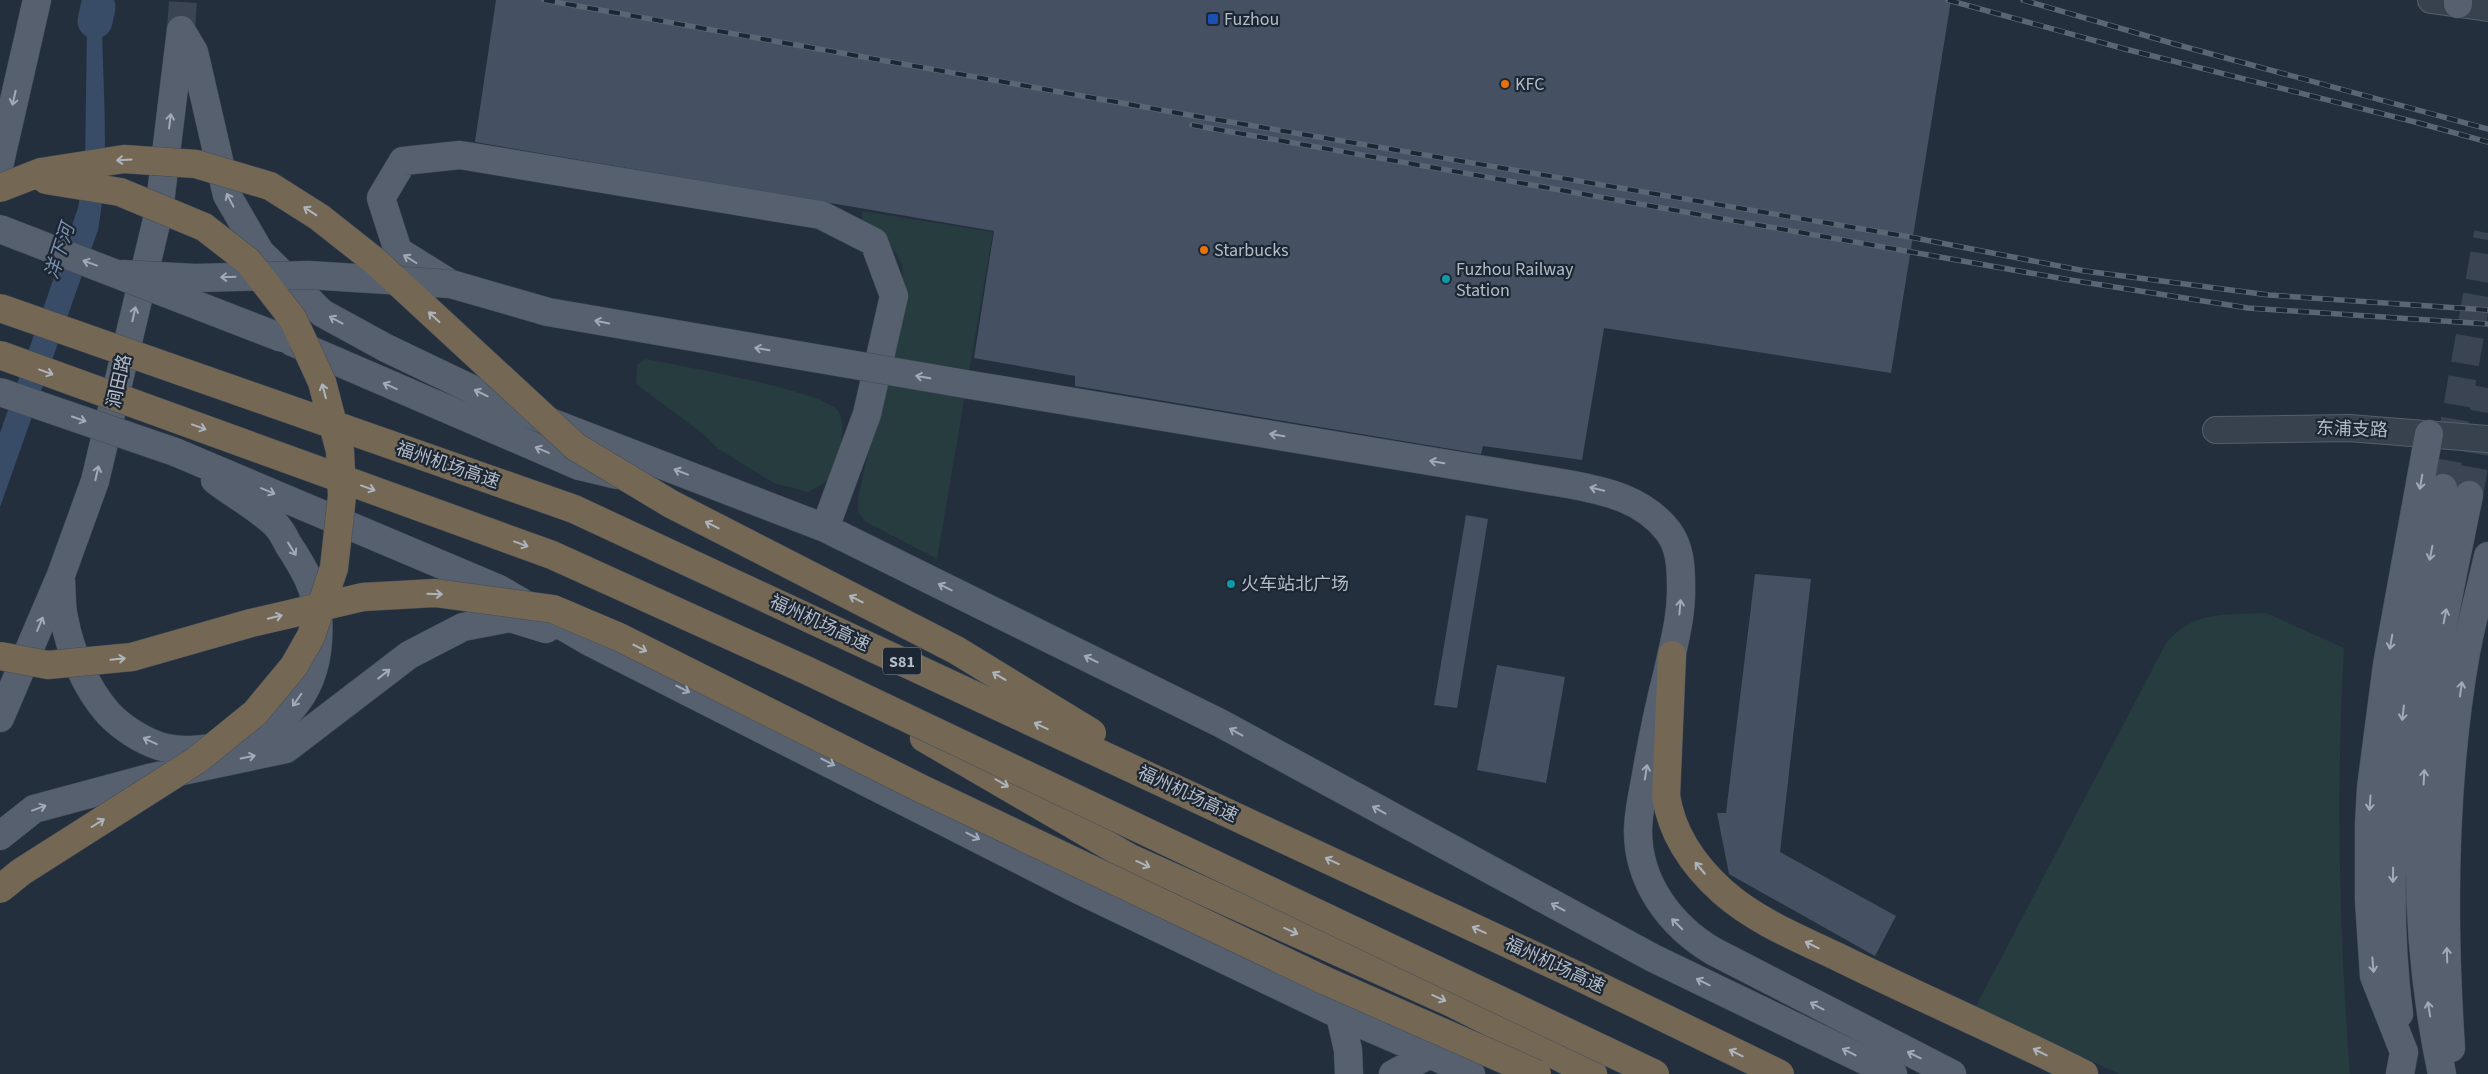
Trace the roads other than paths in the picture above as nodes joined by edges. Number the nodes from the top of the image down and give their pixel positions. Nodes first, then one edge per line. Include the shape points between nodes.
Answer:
1 (37, 0) edge
2 (2431, 0) edge
3 (2458, 2) edge
4 (2488, 8) edge
5 (24, 52) junction
6 (0, 78) edge
7 (0, 162) edge
8 (0, 178) edge
9 (0, 188) edge
10 (0, 229) edge
11 (121, 274) junction
12 (451, 284) junction
13 (0, 308) edge
14 (0, 355) edge
15 (0, 392) edge
16 (2216, 430) dead end
17 (2429, 434) junction
18 (2488, 439) edge
19 (175, 452) junction
20 (824, 528) junction
21 (2488, 556) edge
22 (61, 574) junction
23 (588, 641) junction
24 (1672, 655) junction
25 (0, 656) edge
26 (808, 671) junction
27 (0, 718) edge
28 (1205, 802) junction
29 (0, 836) edge
30 (0, 889) edge
31 (1340, 1015) junction
32 (1430, 1054) junction
33 (2404, 1067) edge
34 (1349, 1074) edge
35 (1393, 1074) edge
36 (1471, 1074) edge
37 (1537, 1074) edge
38 (1593, 1074) edge
39 (1655, 1074) edge
40 (1780, 1074) edge
41 (1893, 1074) edge
42 (1952, 1074) edge
43 (2084, 1074) edge
44 (2442, 1074) edge
45 (2453, 1074) edge

1 - 5 main road
2 - 3 street
3 - 4 street
5 - 6 main road
5 -> 7 main road
30 -> 8 highway, bridge via 21,872 197,760 256,713 294,666 310,636 334,568 342,496 340,451 322,382 293,319 248,261 204,227 120,192 58,180
28 -> 9 highway, bridge via 956,650 671,504 576,447 376,262 318,217 270,186 196,164 124,159 41,172
11 -> 10 main road, bridge
12 -> 11 main road, bridge via 308,275 195,278
20 -> 11 main road, bridge via 579,466 282,338
12 -> 20 main road via 398,251 381,198 403,161 460,156 821,215 874,242 894,296 867,414
24 -> 12 main road, bridge via 1681,594 1678,550 1657,518 1623,496 1568,484 618,325 525,306
28 -> 13 highway, 福州机场高速 / S81, bridge via 574,509
14 -> 26 highway, bridge via 552,555
15 -> 19 main road, bridge
16 - 17 street, 东浦支路 via 2332,428
17 - 18 street, 东浦支路
17 -> 33 main road via 2387,665 2369,825 2374,976
19 -> 22 main road via 277,525 312,583 319,633 317,658 297,702 259,734 213,747 160,746 131,732 109,714 78,664 63,618
19 -> 23 main road via 499,589
20 - 22 main road, 涧田路 via 501,403 386,348 322,313 260,252 226,195 194,52 182,30 159,211 95,481
41 -> 20 main road via 1653,958 1220,723
45 -> 21 main road via 2446,897 2450,778 2466,653
27 -> 22 main road, 涧田路
29 -> 23 main road via 34,809 149,778 286,750 409,655 463,627 510,618
23 -> 31 main road via 1077,889
42 -> 24 main road via 1698,942 1672,918 1654,890 1643,861 1638,831 1653,732
43 -> 24 highway via 1774,926 1710,880 1681,843 1668,813
25 -> 37 highway, bridge via 48,665 132,657 251,623 363,597 436,593 553,610 619,637 922,789 1308,972
26 -> 38 highway, bridge via 1130,858 1452,1003
26 - 39 highway, bridge
40 -> 28 highway, 福州机场高速 / S81, bridge
31 - 32 main road
31 - 34 main road via 1348,1050
32 - 35 main road
32 - 36 main road
44 -> 33 main road via 2425,980 2420,895 2421,838 2427,734 2456,491 2409,675 2395,793 2393,941

